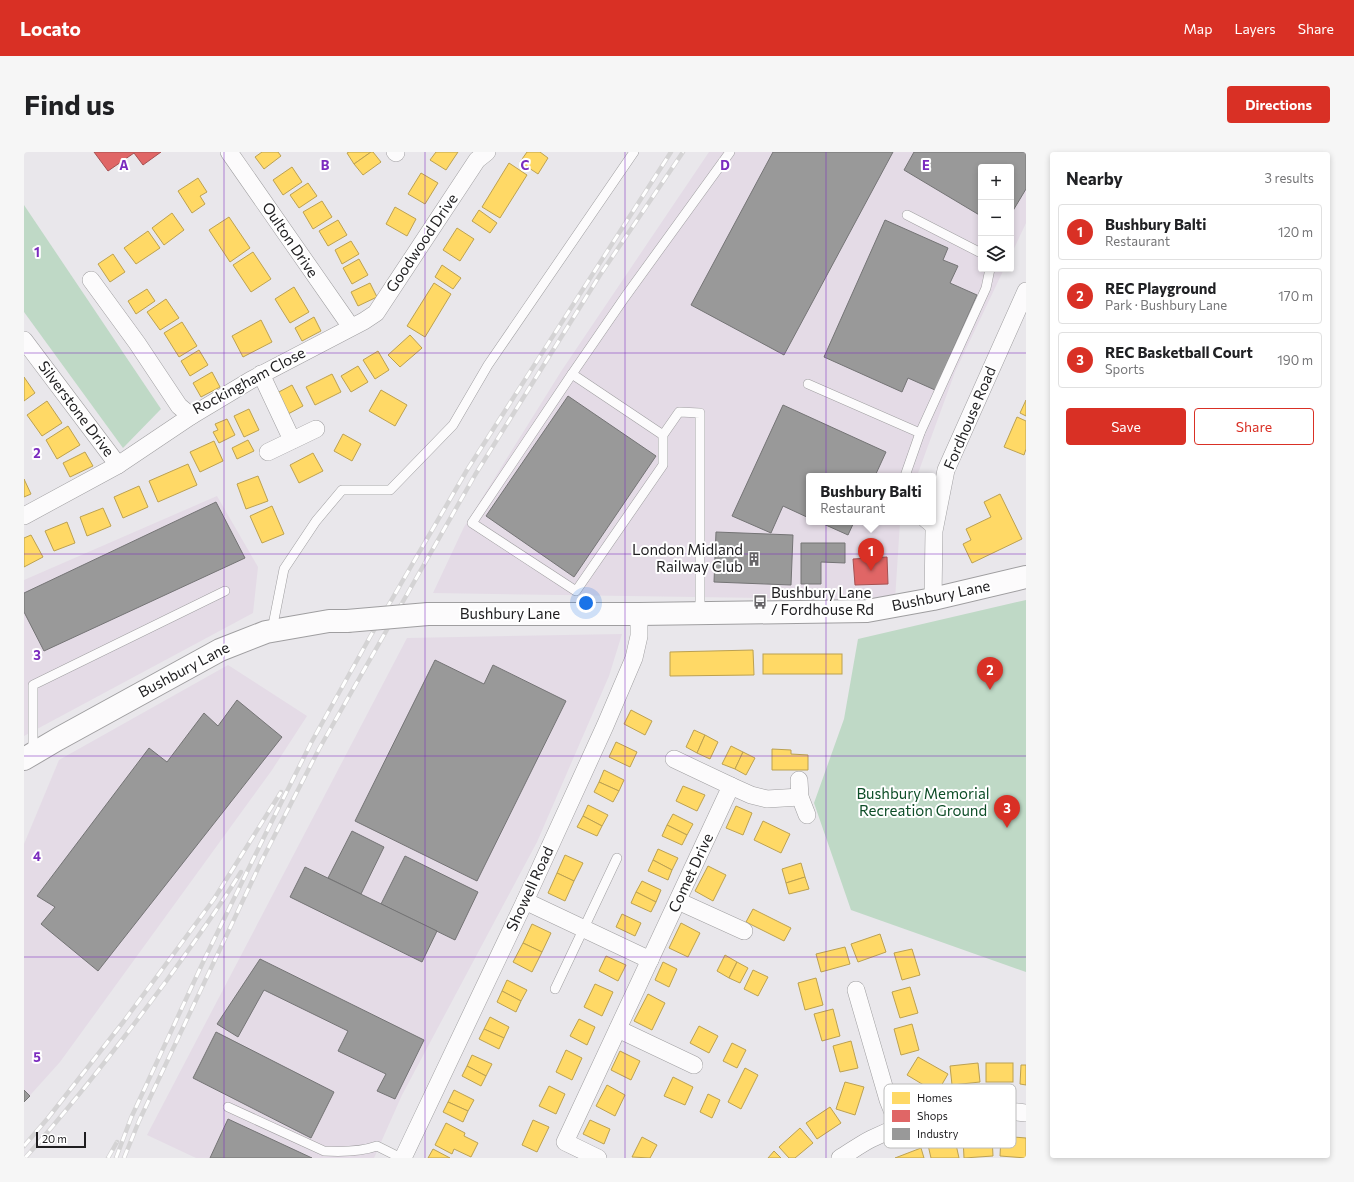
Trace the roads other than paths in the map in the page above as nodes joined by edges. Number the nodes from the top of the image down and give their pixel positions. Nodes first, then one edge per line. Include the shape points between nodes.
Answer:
1 (487, 152) edge
2 (634, 152) edge
3 (730, 152) edge
4 (231, 153) edge
5 (907, 215) dead end
6 (978, 251) edge
7 (989, 272) edge
8 (91, 280) dead end
9 (1026, 290) edge
10 (351, 327) junction
11 (24, 340) edge
12 (261, 374) junction
13 (572, 374) junction
14 (808, 384) dead end
15 (191, 416) junction
16 (316, 429) dead end
17 (920, 433) junction
18 (663, 435) junction
19 (292, 440) junction
20 (268, 452) dead end
21 (118, 465) junction
22 (906, 473) edge
23 (936, 501) edge
24 (24, 516) edge
25 (928, 526) edge
26 (1026, 578) edge
27 (225, 591) dead end
28 (932, 599) junction
29 (700, 613) junction
30 (639, 614) junction
31 (272, 630) junction
32 (28, 756) edge
33 (674, 759) dead end
34 (799, 780) dead end
35 (731, 786) junction
36 (800, 797) junction
37 (807, 815) dead end
38 (617, 858) dead end
39 (525, 901) junction
40 (678, 901) junction
41 (584, 928) junction
42 (744, 931) dead end
43 (650, 960) junction
44 (555, 989) dead end
45 (856, 990) dead end
46 (618, 1029) junction
47 (694, 1065) dead end
48 (884, 1086) edge
49 (228, 1107) dead end
50 (1016, 1112) edge
51 (1026, 1114) edge
52 (884, 1134) edge
53 (402, 1158) edge
54 (598, 1158) edge
55 (840, 1158) edge

1 - 10 street, Goodwood Drive via 477,160 376,313
2 - 31 lane via 488,366 453,425 390,490 342,490 316,521 284,569
3 - 13 lane via 629,290
4 - 10 street, Oulton Drive
5 - 6 lane
7 - 17 lane via 986,288
8 - 15 street, Rockingham Close via 179,406
9 - 23 street, Fordhouse Road via 946,470
10 - 12 street, Rockingham Close
11 - 21 street, Silverstone Drive
12 - 15 street, Rockingham Close
12 - 19 street
13 - 18 lane
13 - 18 lane via 472,523 576,591 663,465
14 - 17 lane
15 - 21 street, Silverstone Drive
16 - 19 street
17 - 22 lane
18 - 29 lane via 679,412 700,413
19 - 20 street
21 - 24 street
25 - 28 street, Fordhouse Road
26 - 28 street, Bushbury Lane
27 - 32 lane via 33,685
28 - 29 street, Bushbury Lane via 867,611
29 - 30 street, Bushbury Lane
30 - 31 street, Bushbury Lane, bridge via 428,614 330,621
30 - 39 street, Showell Road via 639,636 634,658
31 - 32 street, Bushbury Lane via 220,650
33 - 35 street
34 - 36 street
35 - 36 street via 767,800
35 - 40 street, Comet Drive
36 - 37 street
38 - 41 lane
39 - 41 street
39 - 53 street, Showell Road
40 - 42 street
40 - 43 street, Comet Drive
41 - 43 street
41 - 44 lane
43 - 46 street, Comet Drive
45 - 48 street
46 - 47 street
46 - 54 street, Comet Drive via 565,1142
49 - 53 lane via 324,1151 367,1150 376,1146
50 - 51 street
52 - 55 street

